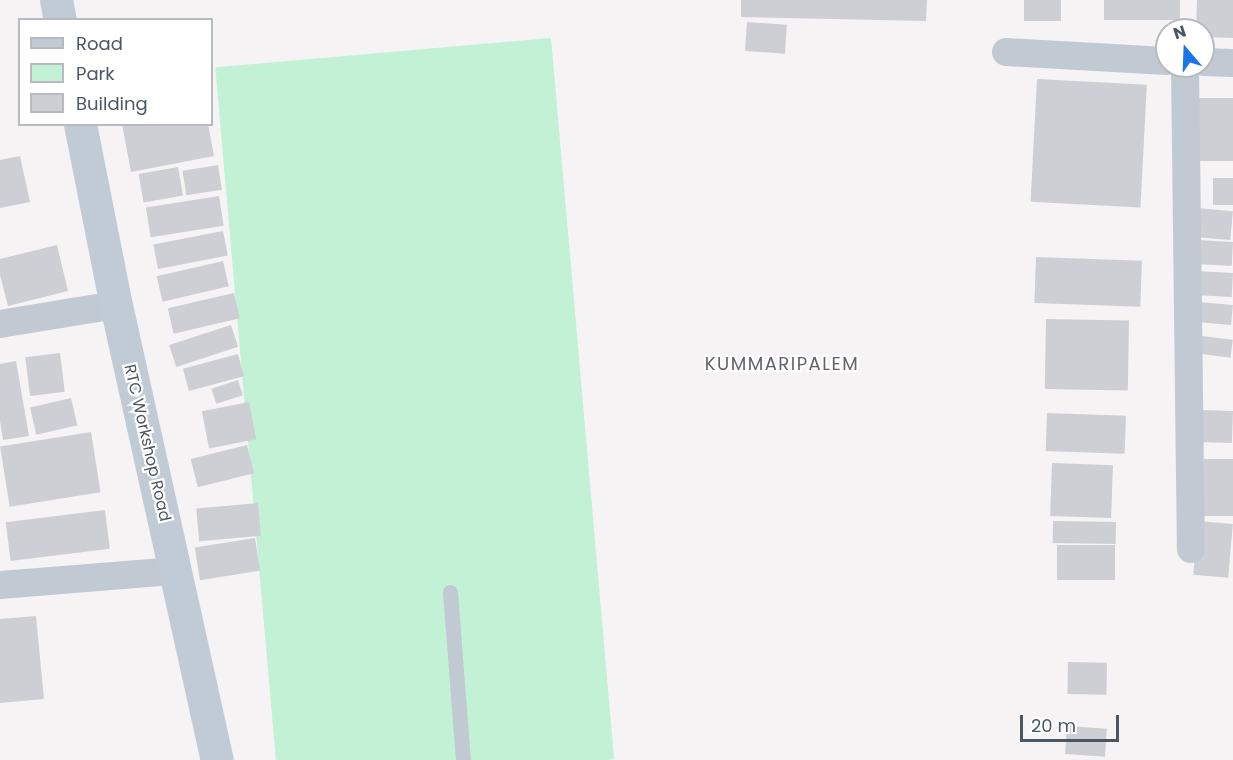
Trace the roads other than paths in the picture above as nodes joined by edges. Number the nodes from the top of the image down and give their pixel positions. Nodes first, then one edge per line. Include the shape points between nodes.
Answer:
1 (56, 0) edge
2 (60, 18) edge
3 (1006, 52) dead end
4 (1155, 60) edge
5 (1215, 62) edge
6 (1233, 63) edge
7 (1185, 78) edge
8 (80, 126) edge
9 (116, 305) junction
10 (0, 324) edge
11 (1191, 549) dead end
12 (175, 571) junction
13 (0, 585) edge
14 (450, 592) dead end
15 (217, 760) edge
16 (463, 760) edge

1 - 2 street
3 - 4 street
5 - 6 street
7 - 11 street
8 - 9 street, RTC Workshop Road
9 - 10 street
9 - 12 street, RTC Workshop Road
12 - 13 street
12 - 15 street, RTC Workshop Road
14 - 16 lane

